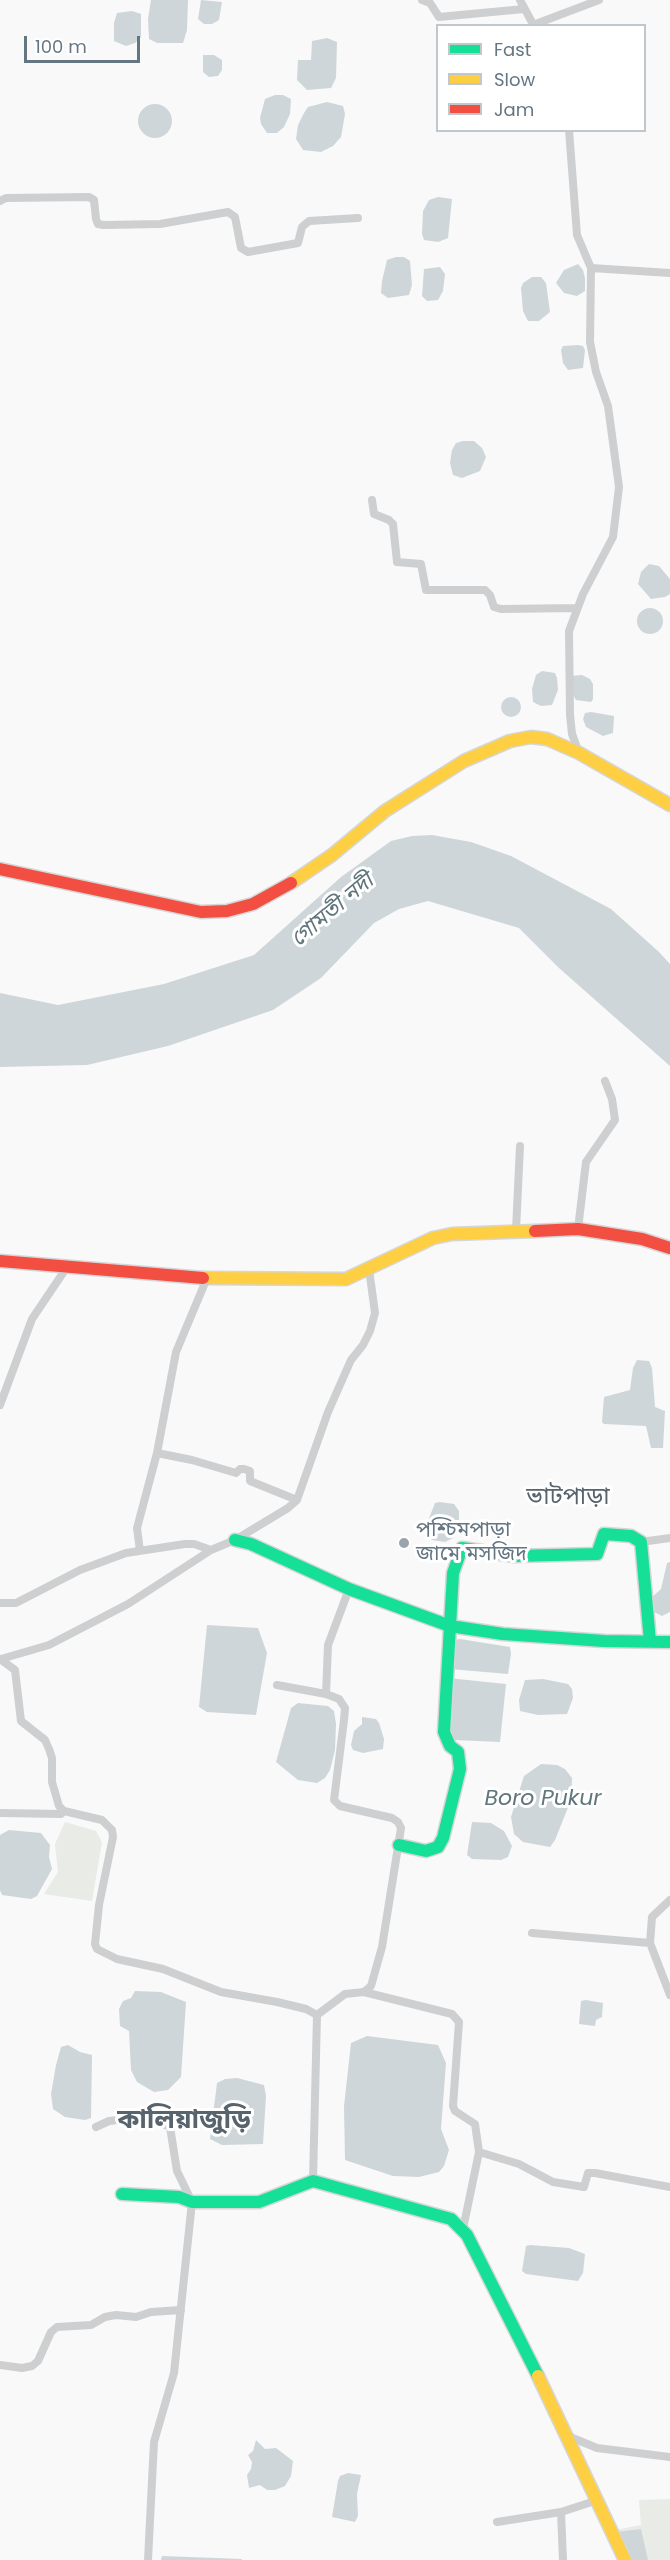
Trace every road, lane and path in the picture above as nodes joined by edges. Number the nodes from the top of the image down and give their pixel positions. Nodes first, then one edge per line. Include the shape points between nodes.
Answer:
1 (422, 0) edge
2 (520, 0) edge
3 (599, 0) edge
4 (524, 9) junction
5 (533, 24) edge
6 (537, 24) edge
7 (569, 132) edge
8 (0, 201) edge
9 (358, 218) dead end
10 (591, 268) junction
11 (670, 273) edge
12 (372, 500) dead end
13 (577, 608) junction
14 (579, 753) junction
15 (670, 805) edge
16 (0, 869) edge
17 (605, 1081) dead end
18 (520, 1146) dead end
19 (578, 1229) junction
20 (516, 1230) junction
21 (670, 1248) edge
22 (0, 1262) edge
23 (67, 1268) junction
24 (369, 1269) junction
25 (207, 1278) junction
26 (0, 1405) edge
27 (157, 1453) junction
28 (297, 1500) junction
29 (670, 1538) edge
30 (235, 1540) junction
31 (641, 1542) junction
32 (211, 1550) junction
33 (140, 1551) junction
34 (349, 1589) junction
35 (0, 1603) edge
36 (450, 1626) junction
37 (650, 1641) junction
38 (670, 1642) edge
39 (1, 1659) edge
40 (277, 1685) dead end
41 (326, 1694) junction
42 (64, 1811) junction
43 (0, 1813) edge
44 (399, 1845) junction
45 (670, 1900) edge
46 (531, 1933) dead end
47 (650, 1943) junction
48 (364, 1992) junction
49 (670, 1995) edge
50 (317, 2015) junction
51 (96, 2127) dead end
52 (479, 2152) junction
53 (313, 2181) junction
54 (670, 2187) edge
55 (122, 2194) dead end
56 (192, 2202) junction
57 (463, 2229) junction
58 (181, 2310) junction
59 (0, 2365) edge
60 (568, 2436) junction
61 (597, 2448) junction
62 (670, 2457) edge
63 (580, 2461) junction
64 (598, 2500) junction
65 (561, 2512) junction
66 (497, 2522) dead end
67 (148, 2560) edge
68 (562, 2560) edge
69 (625, 2560) edge

1 - 4 street via 430,3 439,17
2 - 4 street
3 - 6 street
4 - 5 street
7 - 10 street via 577,235
8 - 9 street via 89,198 94,200 98,224 104,225 160,224 228,212 235,216 240,248 248,252 298,243 304,223 309,221
10 - 11 street
10 - 13 street via 590,342 608,406 619,487 613,537
12 - 13 street via 374,514 393,524 397,562 421,564 426,590 484,591 490,595 494,608 501,609
13 - 14 street via 569,640 570,715
14 - 15 street
14 - 16 street via 547,739 531,737 510,741 464,761 385,811 332,855 279,891 227,912 201,912
17 - 19 street via 615,1120 586,1162
18 - 20 street
19 - 20 street
19 - 21 street via 642,1239
20 - 24 street via 433,1238
22 - 23 street
23 - 25 street
23 - 26 street via 32,1319
24 - 25 street via 346,1280
24 - 28 street via 375,1312 370,1330 351,1360 328,1413
25 - 27 street via 176,1353
27 - 28 street via 236,1473 240,1468 250,1471 250,1481
27 - 33 street via 137,1528
28 - 30 street
29 - 31 street
30 - 32 street
30 - 34 street
31 - 36 street via 631,1536 604,1534 597,1554 514,1556 462,1548 453,1573
31 - 37 street
32 - 33 street via 184,1544
32 - 39 street via 128,1604 49,1646
33 - 35 street via 80,1570 16,1603
34 - 36 street
34 - 41 street via 328,1645
36 - 37 street via 503,1634
36 - 44 street via 444,1732 450,1746 458,1752 460,1769 438,1847 426,1851
37 - 38 street
39 - 42 street via 15,1670 21,1721 45,1740 49,1749 56,1800
40 - 41 street
41 - 44 street via 339,1699 345,1708 334,1800 340,1806 398,1822
42 - 43 street
42 - 50 street via 102,1820 112,1830 95,1944 102,1954 163,1969 221,1992 277,2002
44 - 48 street via 382,1947 371,1986
45 - 47 street via 652,1917
46 - 47 street
47 - 49 street
48 - 50 street via 345,1994
48 - 52 street via 457,2018 453,2106 475,2124
50 - 53 street
51 - 56 street via 136,2118 170,2127 177,2170
52 - 54 street via 519,2164 553,2182 584,2187 588,2173 595,2173
52 - 57 street
53 - 56 street via 259,2202
53 - 57 street via 451,2219
55 - 56 street via 179,2197
56 - 58 street
57 - 60 street
58 - 59 street via 136,2317 116,2315 91,2325 57,2326 32,2366
58 - 67 street via 174,2373 154,2442
60 - 61 street
60 - 63 street
61 - 62 street
61 - 63 street
63 - 64 street
64 - 65 street
64 - 69 street
65 - 66 street
65 - 68 street

